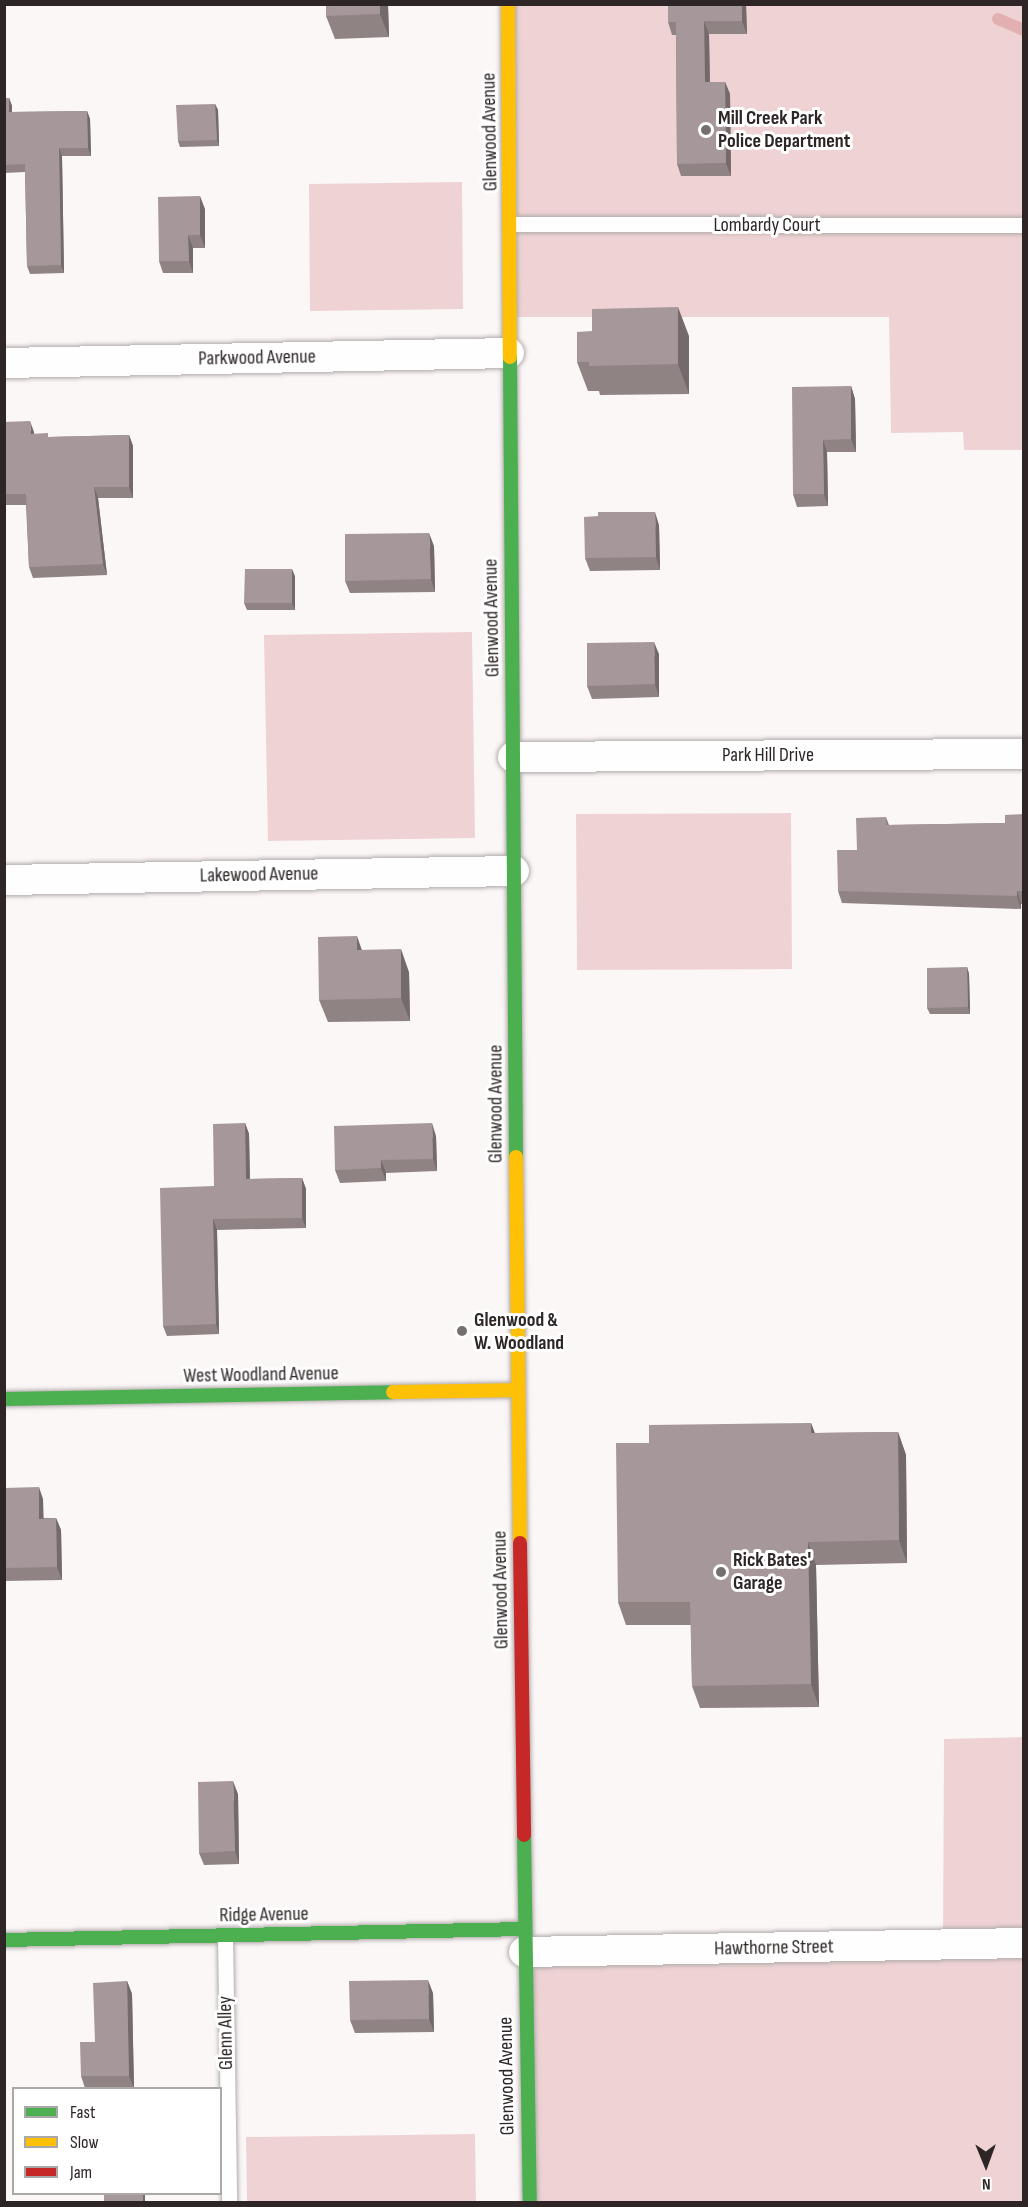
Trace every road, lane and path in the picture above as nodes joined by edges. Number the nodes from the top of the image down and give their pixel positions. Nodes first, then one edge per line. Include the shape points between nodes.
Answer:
1 (508, 4) edge
2 (510, 224) junction
3 (1023, 225) edge
4 (509, 353) junction
5 (4, 363) edge
6 (1023, 754) edge
7 (513, 757) junction
8 (514, 871) junction
9 (4, 880) edge
10 (518, 1390) junction
11 (4, 1399) edge
12 (225, 1935) junction
13 (4, 1940) edge
14 (524, 1940) junction
15 (1023, 1943) edge
16 (229, 2202) edge
17 (530, 2202) edge

1 - 2 main road, Glenwood Avenue
2 - 3 lane, Lombardy Court
2 - 4 main road, Glenwood Avenue
4 - 5 street, Parkwood Avenue
4 - 7 main road, Glenwood Avenue
6 - 7 street, Park Hill Drive
7 - 8 main road, Glenwood Avenue
8 - 9 street, Lakewood Avenue
8 - 10 main road, Glenwood Avenue
10 - 11 main road, West Woodland Avenue
10 - 14 main road, Glenwood Avenue
12 - 13 main road, Ridge Avenue
12 - 14 main road, Ridge Avenue
12 - 16 lane, Glenn Alley
14 - 15 street, Hawthorne Street
14 - 17 main road, Glenwood Avenue

